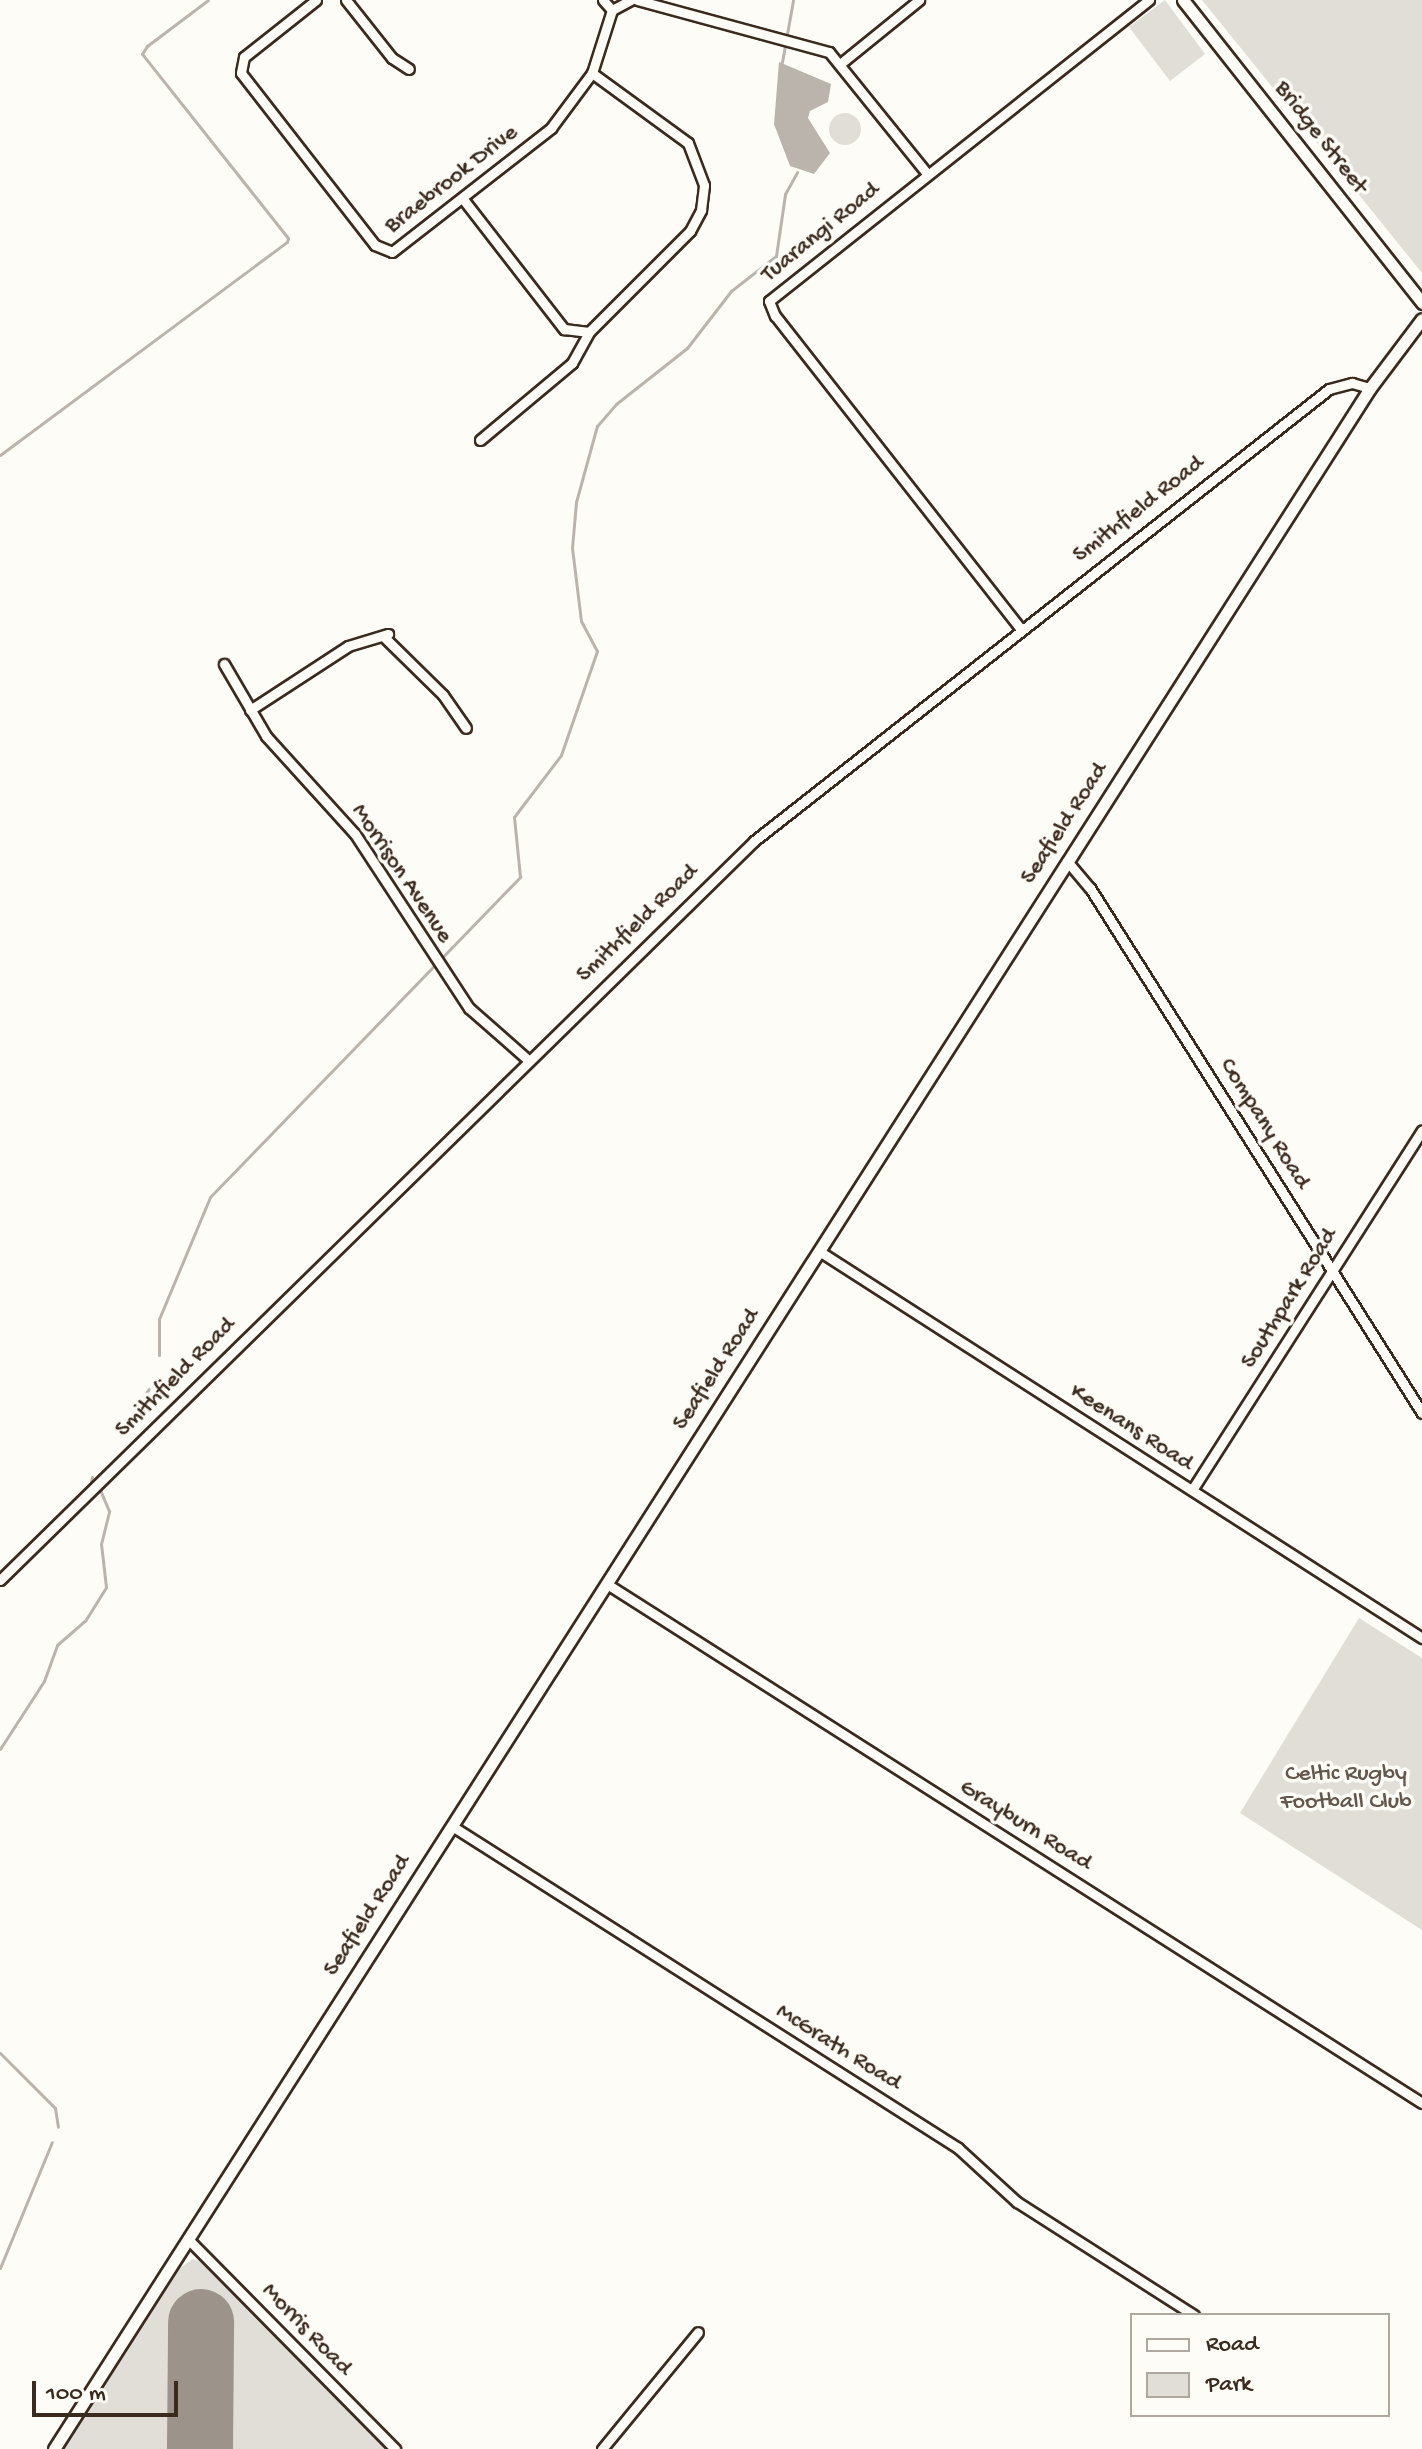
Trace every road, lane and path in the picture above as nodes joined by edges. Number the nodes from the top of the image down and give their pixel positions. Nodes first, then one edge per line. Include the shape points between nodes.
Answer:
1 (316, 0) edge
2 (346, 0) edge
3 (603, 0) edge
4 (631, 0) edge
5 (637, 0) edge
6 (919, 0) edge
7 (1149, 0) edge
8 (1183, 0) edge
9 (612, 10) junction
10 (840, 64) junction
11 (409, 69) dead end
12 (592, 73) junction
13 (926, 172) junction
14 (463, 199) junction
15 (1422, 303) edge
16 (1422, 319) edge
17 (589, 332) junction
18 (1370, 388) junction
19 (480, 440) dead end
20 (1020, 628) junction
21 (224, 664) dead end
22 (250, 710) junction
23 (466, 728) dead end
24 (1067, 861) junction
25 (527, 1059) junction
26 (1422, 1130) edge
27 (819, 1251) junction
28 (1332, 1270) junction
29 (1422, 1413) edge
30 (1192, 1490) junction
31 (0, 1580) edge
32 (607, 1584) junction
33 (1422, 1638) edge
34 (452, 1826) junction
35 (1422, 2103) edge
36 (188, 2239) junction
37 (1191, 2313) edge
38 (698, 2332) dead end
39 (54, 2449) edge
40 (395, 2449) edge
41 (602, 2449) edge

1 - 14 street, Braebrook Drive via 244,57 241,73 385,251 399,249
2 - 11 street via 392,58
3 - 9 street
4 - 9 street
5 - 10 street via 795,39 829,52
6 - 10 street
7 - 13 street, Tuarangi Road
8 - 15 street, Bridge Street
9 - 12 street, Braebrook Drive
10 - 13 street
12 - 14 street, Braebrook Drive via 551,128
12 - 17 street via 688,143 704,185 701,210 690,231
13 - 20 street, Tuarangi Road via 777,290 769,306
14 - 17 street via 564,329
16 - 18 street, Seafield Road
17 - 19 street via 572,363
18 - 20 street, Smithfield Road via 1345,383 1329,389
18 - 24 street, Seafield Road
20 - 25 street, Smithfield Road via 754,841
21 - 22 street, Morrison Avenue
22 - 23 street via 348,646 386,635 443,695
22 - 25 street, Morrison Avenue via 266,736 355,834 469,1008
24 - 27 street, Seafield Road
24 - 28 street, Company Road via 1090,888
25 - 31 street, Smithfield Road
26 - 28 street, Southpark Road
27 - 30 street, Keenans Road
27 - 32 street, Seafield Road
28 - 29 street, Company Road
28 - 30 street, Southpark Road
30 - 33 street, Keenans Road
32 - 34 street, Seafield Road
32 - 35 street, Grayburn Road
34 - 36 street, Seafield Road
34 - 37 street, McGrath Road via 958,2148 1017,2202
36 - 39 street, Seafield Road
36 - 40 street, Morris Road
38 - 41 street

